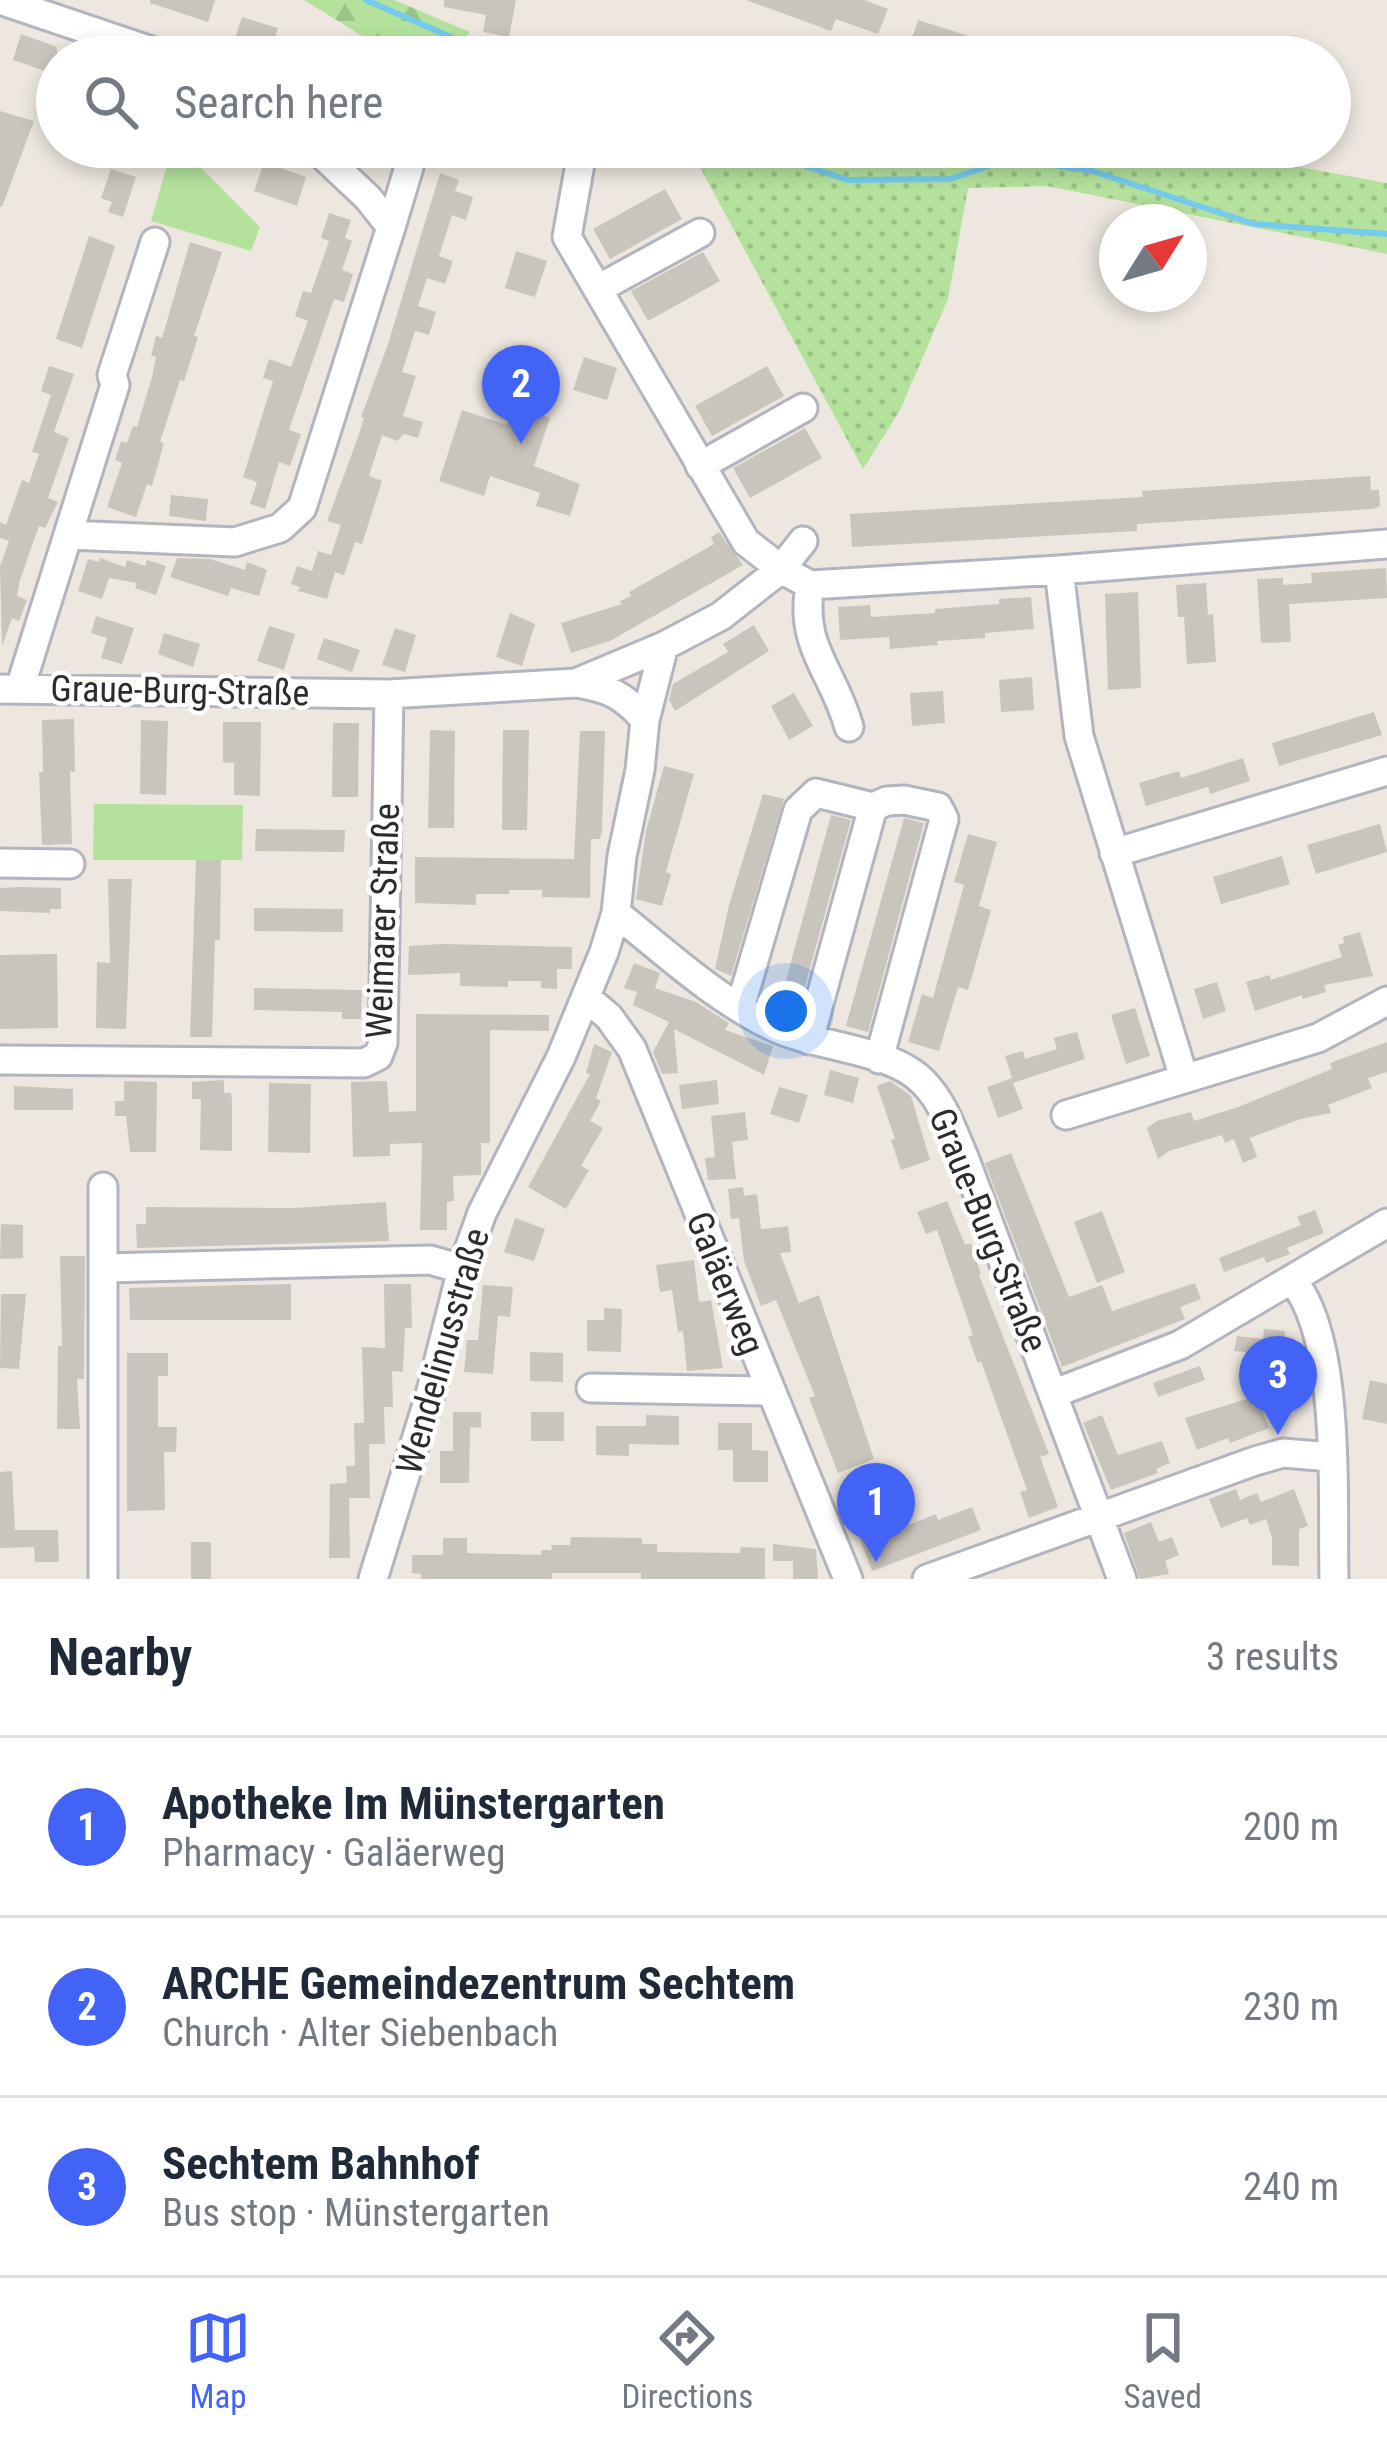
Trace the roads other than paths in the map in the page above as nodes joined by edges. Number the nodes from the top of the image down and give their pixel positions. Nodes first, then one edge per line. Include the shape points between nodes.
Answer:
1 (0, 0) edge
2 (107, 36) edge
3 (336, 168) edge
4 (409, 168) edge
5 (579, 168) edge
6 (391, 227) junction
7 (700, 233) dead end
8 (155, 242) dead end
9 (598, 290) junction
10 (803, 408) dead end
11 (700, 466) junction
12 (68, 535) junction
13 (802, 541) dead end
14 (1387, 544) edge
15 (781, 569) junction
16 (1059, 570) junction
17 (810, 585) junction
18 (664, 646) junction
19 (576, 683) junction
20 (10, 688) edge
21 (389, 694) junction
22 (645, 720) junction
23 (849, 727) dead end
24 (1387, 771) edge
25 (873, 807) junction
26 (1114, 853) junction
27 (0, 863) edge
28 (70, 865) dead end
29 (616, 913) junction
30 (588, 999) junction
31 (1387, 1001) edge
32 (740, 1008) junction
33 (809, 1040) junction
34 (880, 1058) junction
35 (0, 1060) edge
36 (1184, 1078) junction
37 (1066, 1114) dead end
38 (104, 1187) dead end
39 (1387, 1223) edge
40 (104, 1268) junction
41 (462, 1269) junction
42 (1292, 1280) junction
43 (591, 1388) dead end
44 (769, 1391) junction
45 (1055, 1393) junction
46 (1331, 1457) junction
47 (1098, 1516) junction
48 (103, 1579) edge
49 (373, 1579) edge
50 (848, 1579) edge
51 (927, 1579) edge
52 (1122, 1579) edge
53 (1334, 1579) edge

1 - 2 street
3 - 6 street
4 - 6 street
5 - 9 street via 567,238
6 - 12 street via 302,508 280,528 236,542
7 - 9 street
8 - 12 street
9 - 11 street
10 - 11 street
11 - 15 street via 746,542
12 - 20 street
13 - 15 street, Graue-Burg-Straße
14 - 16 street
15 - 17 street
15 - 18 street, Graue-Burg-Straße via 721,616
16 - 17 street
16 - 26 street via 1078,736
17 - 23 street via 809,638
18 - 19 street, Graue-Burg-Straße
18 - 22 street
19 - 21 street, Graue-Burg-Straße
19 - 22 street, Graue-Burg-Straße via 606,687
20 - 21 street, Graue-Burg-Straße
21 - 35 street, Weimarer Straße via 378,1056 364,1063
22 - 29 street
24 - 26 street
25 - 32 street via 816,793 798,810
25 - 33 street
25 - 34 street via 928,803 944,819
26 - 36 street
27 - 28 street
29 - 30 street
29 - 32 street, Graue-Burg-Straße
30 - 41 street, Wendelinusstraße
30 - 44 street, Galäerweg via 632,1049
31 - 36 street via 1318,1038
32 - 33 street, Graue-Burg-Straße
33 - 34 street, Graue-Burg-Straße
34 - 45 street, Graue-Burg-Straße via 923,1080 939,1103
36 - 37 street
38 - 40 street
39 - 42 street
40 - 41 street via 430,1259
40 - 48 street
41 - 49 street, Wendelinusstraße
42 - 45 street via 1180,1345
42 - 46 street via 1314,1312
43 - 44 street
44 - 50 street, Galäerweg
45 - 47 street, Graue-Burg-Straße
46 - 47 street via 1283,1453
46 - 53 street
47 - 51 street
47 - 52 street, Graue-Burg-Straße

